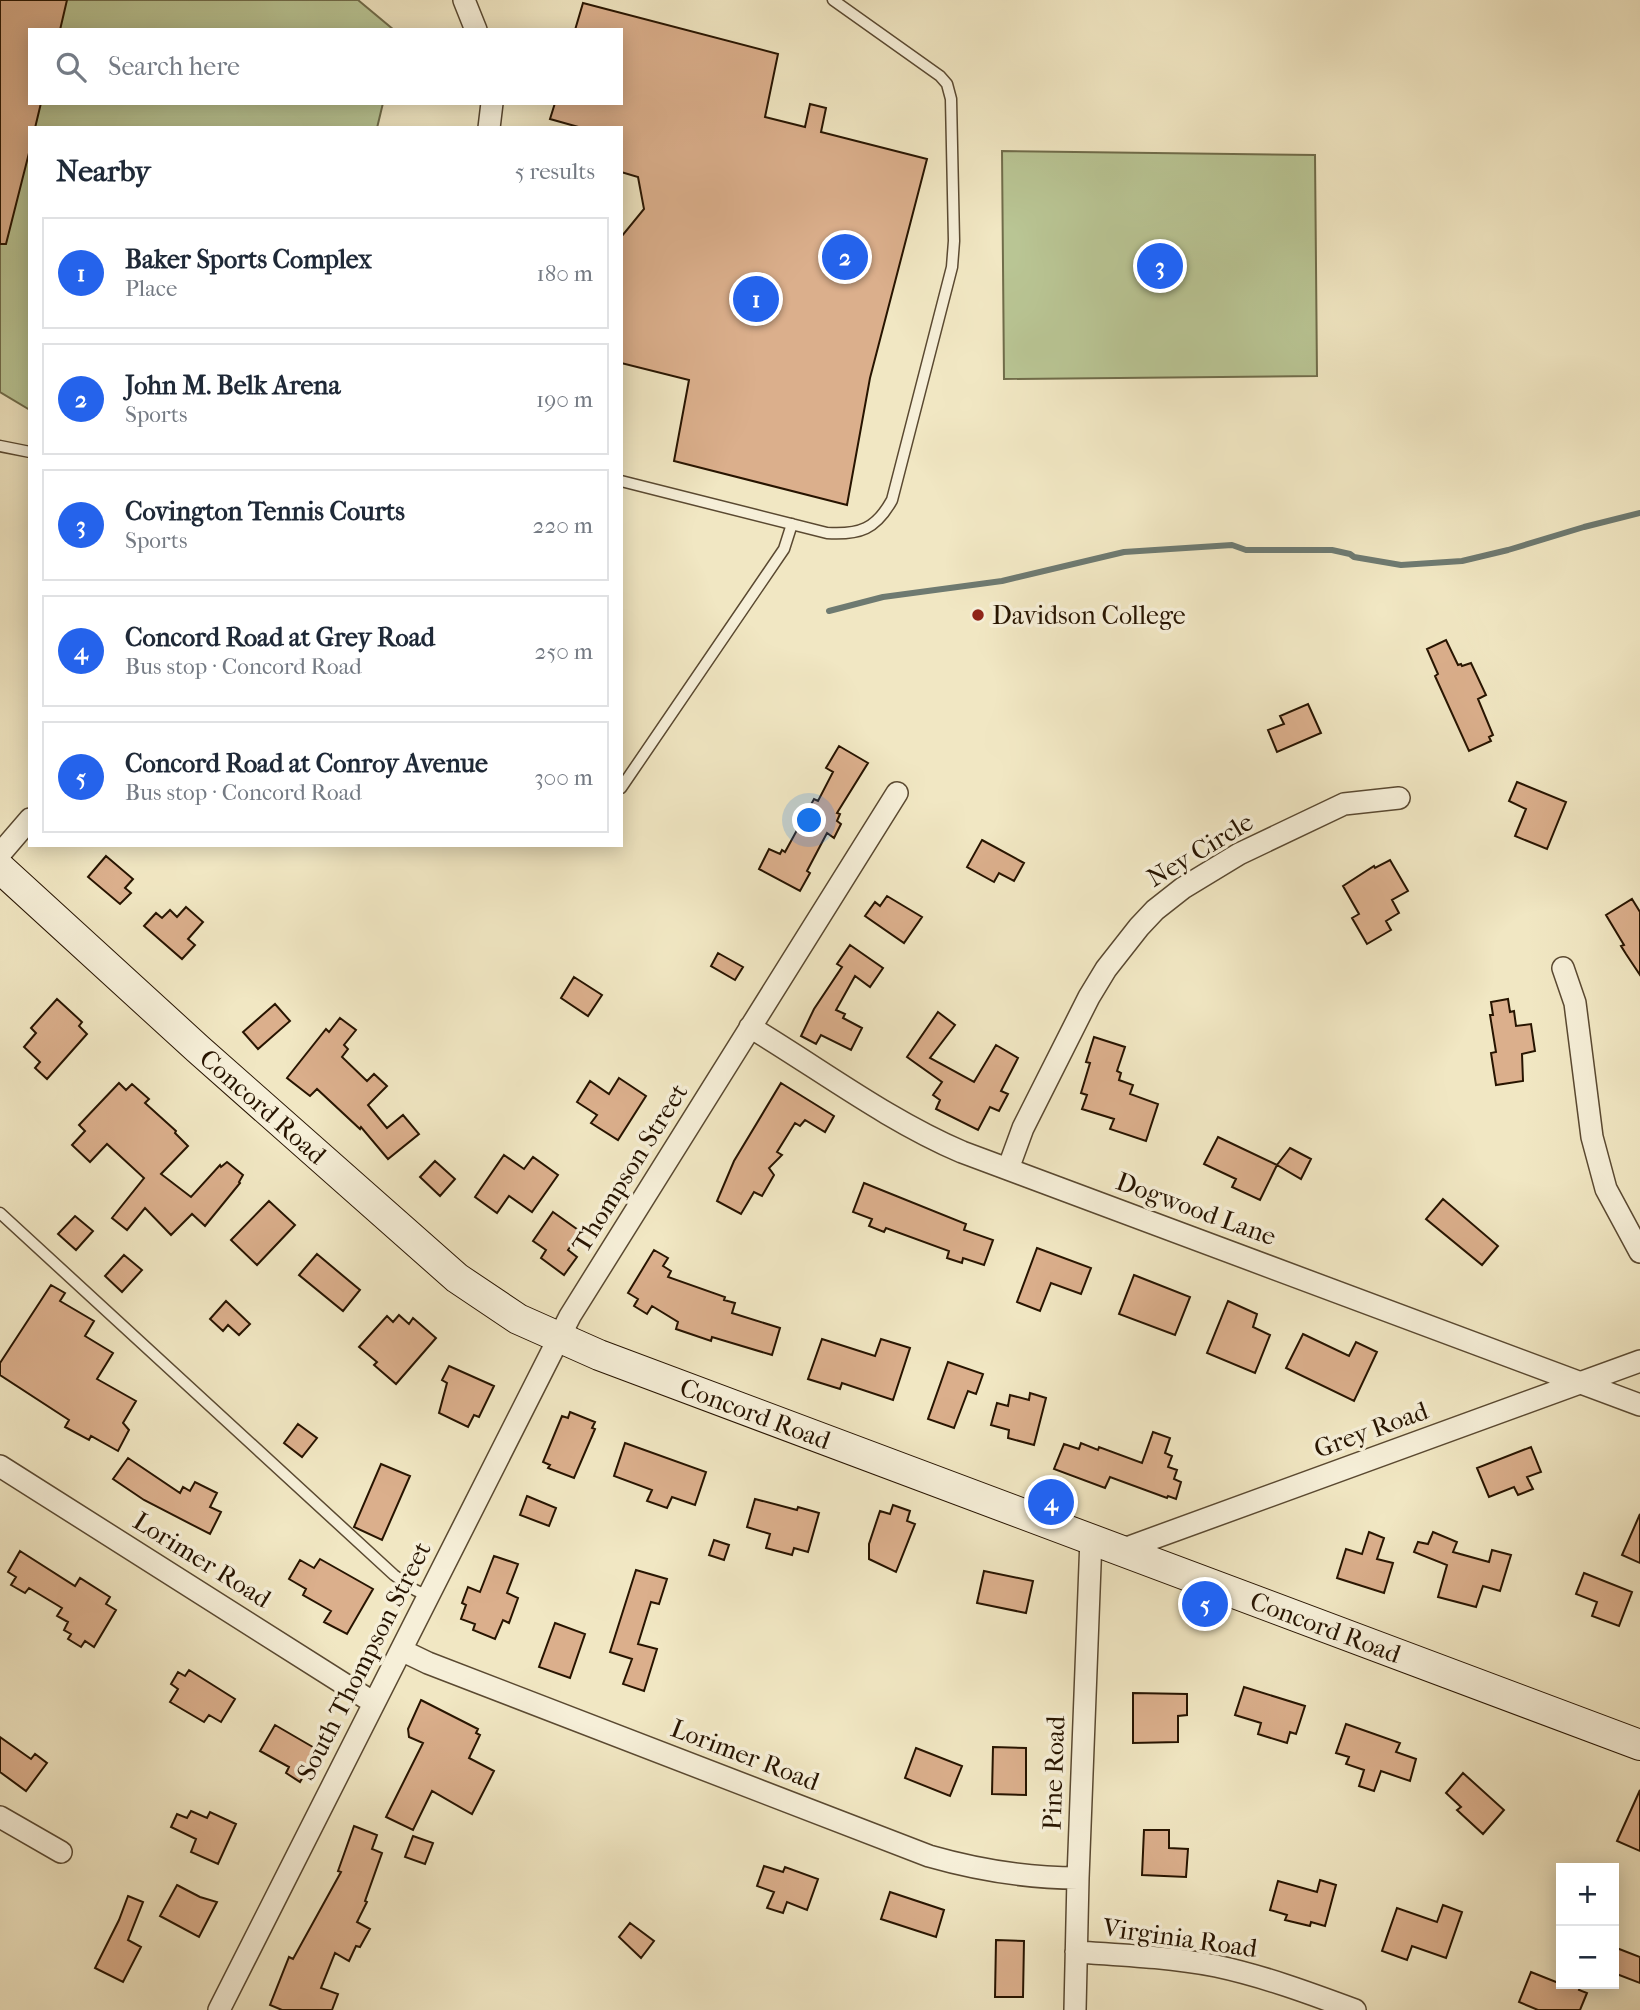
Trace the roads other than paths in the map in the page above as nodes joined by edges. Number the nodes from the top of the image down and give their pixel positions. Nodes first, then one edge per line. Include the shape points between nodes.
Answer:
1 (464, 0) edge
2 (833, 0) edge
3 (475, 28) edge
4 (492, 105) edge
5 (489, 126) edge
6 (0, 446) edge
7 (28, 452) edge
8 (623, 482) edge
9 (792, 524) junction
10 (623, 785) edge
11 (897, 793) dead end
12 (1399, 799) dead end
13 (28, 821) edge
14 (0, 854) edge
15 (0, 867) edge
16 (1563, 968) dead end
17 (750, 1027) junction
18 (1008, 1169) junction
19 (0, 1213) edge
20 (1640, 1252) edge
21 (559, 1338) junction
22 (1640, 1361) edge
23 (1582, 1382) junction
24 (1640, 1405) edge
25 (0, 1466) edge
26 (1091, 1539) junction
27 (1121, 1550) junction
28 (428, 1596) junction
29 (401, 1650) junction
30 (374, 1703) junction
31 (1640, 1745) edge
32 (0, 1817) edge
33 (61, 1852) dead end
34 (1078, 1878) junction
35 (1076, 1952) junction
36 (219, 2010) edge
37 (1075, 2010) edge
38 (1355, 2010) edge

1 - 3 street
2 - 9 lane via 947,85 951,99 952,267 892,500 884,515 873,526 842,534
4 - 5 street
6 - 7 lane
8 - 9 lane
9 - 10 lane via 784,549
11 - 17 street, Thompson Street
12 - 18 street, Ney Circle via 1344,804 1239,854 1155,910 1088,997 1023,1128
13 - 14 street
15 - 21 main road, Concord Road via 457,1278 518,1319
16 - 20 street via 1575,1003 1595,1150 1606,1189
17 - 18 street, Dogwood Lane via 937,1141
17 - 21 street, Thompson Street
18 - 23 street, Dogwood Lane
19 - 28 lane via 394,1575
21 - 26 main road, Concord Road
21 - 28 street, South Thompson Street
22 - 23 street, Grey Road
23 - 24 street, Dogwood Lane
23 - 27 street, Grey Road
25 - 30 street, Lorimer Road
26 - 27 main road, Concord Road
26 - 34 street, Pine Road
27 - 31 main road, Concord Road
28 - 29 street, South Thompson Street
29 - 30 street, South Thompson Street
29 - 34 street, Lorimer Road via 929,1856 1016,1875
30 - 36 street, South Thompson Street
32 - 33 street
34 - 35 street, Pine Road
35 - 37 street, Pine Road
35 - 38 street, Virginia Road via 1213,1966

